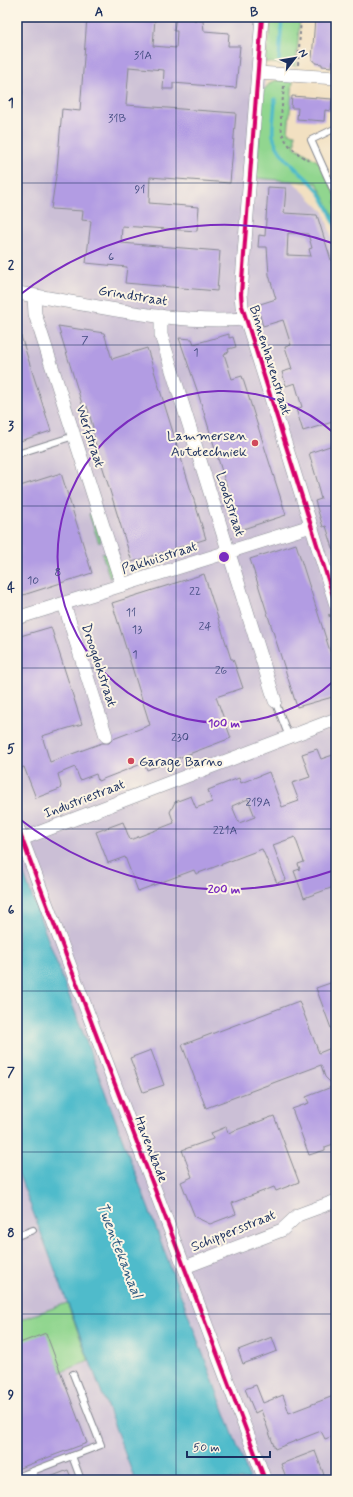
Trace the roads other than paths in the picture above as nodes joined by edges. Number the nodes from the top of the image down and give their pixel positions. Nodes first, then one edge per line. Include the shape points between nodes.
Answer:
1 (262, 17) edge
2 (258, 73) junction
3 (336, 78) edge
4 (17, 87) edge
5 (17, 93) edge
6 (336, 128) edge
7 (336, 196) edge
8 (17, 294) edge
9 (34, 296) junction
10 (161, 316) junction
11 (245, 319) junction
12 (74, 436) junction
13 (17, 454) edge
14 (311, 526) junction
15 (229, 551) junction
16 (122, 586) junction
17 (64, 604) junction
18 (336, 605) edge
19 (17, 618) edge
20 (275, 701) joint
21 (336, 719) edge
22 (106, 736) dead end
23 (289, 737) junction
24 (17, 826) edge
25 (22, 839) junction
26 (336, 1201) edge
27 (33, 1230) dead end
28 (17, 1236) edge
29 (185, 1267) junction
30 (73, 1374) dead end
31 (72, 1456) junction
32 (32, 1472) junction
33 (17, 1477) edge
34 (35, 1480) edge
35 (80, 1480) edge
36 (264, 1480) edge

1 - 2 street, Binnenhavenstraat
2 - 3 street
2 - 11 street, Binnenhavenstraat via 241,294
4 - 5 lane
6 - 7 lane via 311,140
8 - 9 street, Grindstraat
9 - 10 street, Grindstraat
9 - 12 street, Werfstraat via 34,314
10 - 11 street, Grindstraat via 217,321
10 - 15 street, Loodsstraat via 161,335
11 - 14 street, Binnenhavenstraat
12 - 13 lane
12 - 16 street, Werfstraat
14 - 15 street, Pakhuisstraat
14 - 18 street, Binnenhavenstraat
15 - 16 street, Pakhuisstraat
15 - 20 street, Loodsstraat
16 - 17 street, Pakhuisstraat
17 - 19 street, Pakhuisstraat
17 - 22 street, Droogdokstraat
20 - 23 lane
21 - 23 street, Industriestraat
23 - 25 street, Industriestraat
24 - 25 street, Havenkade
25 - 29 street, Havenkade
26 - 29 street, Schippersstraat via 298,1215 282,1230
27 - 28 lane
29 - 36 street, Havenkade
30 - 31 lane via 101,1445
31 - 32 lane
31 - 35 lane
32 - 33 lane
32 - 34 lane

